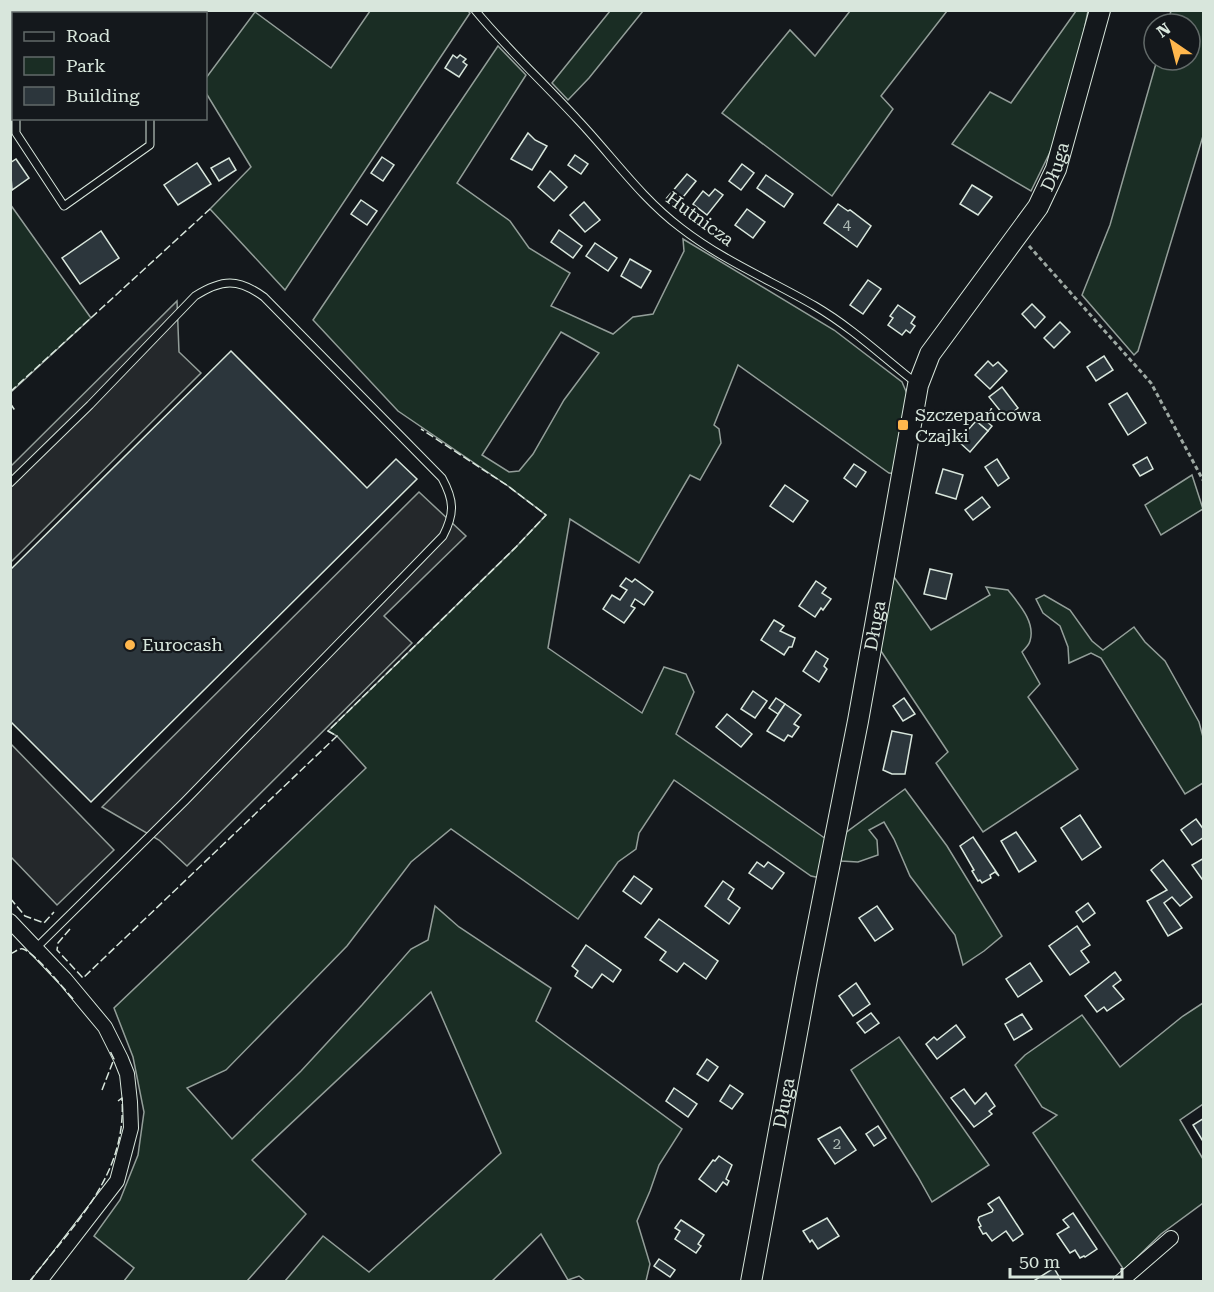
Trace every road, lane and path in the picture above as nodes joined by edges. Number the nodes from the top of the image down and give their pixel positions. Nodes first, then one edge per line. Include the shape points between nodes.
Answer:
1 (475, 10) edge
2 (1100, 10) edge
3 (16, 120) edge
4 (150, 120) edge
5 (1016, 237) junction
6 (918, 385) junction
7 (1203, 482) edge
8 (10, 483) edge
9 (10, 921) edge
10 (36, 948) junction
11 (1172, 1238) dead end
12 (39, 1281) edge
13 (751, 1281) edge
14 (1120, 1281) edge

1 - 6 lane, Hutnicza via 665,215 720,254 817,307
2 - 5 street, Długa via 1056,169 1038,207
3 - 4 lane via 16,133 64,206 150,145
5 - 6 street, Długa via 930,354
5 - 7 path via 1024,240 1151,383
6 - 13 street, Długa
8 - 10 lane via 195,296 224,282 253,289 264,297 442,478 452,506 451,521 443,536
9 - 10 street
10 - 12 street via 105,1027 127,1074 131,1128 117,1181
11 - 14 street

